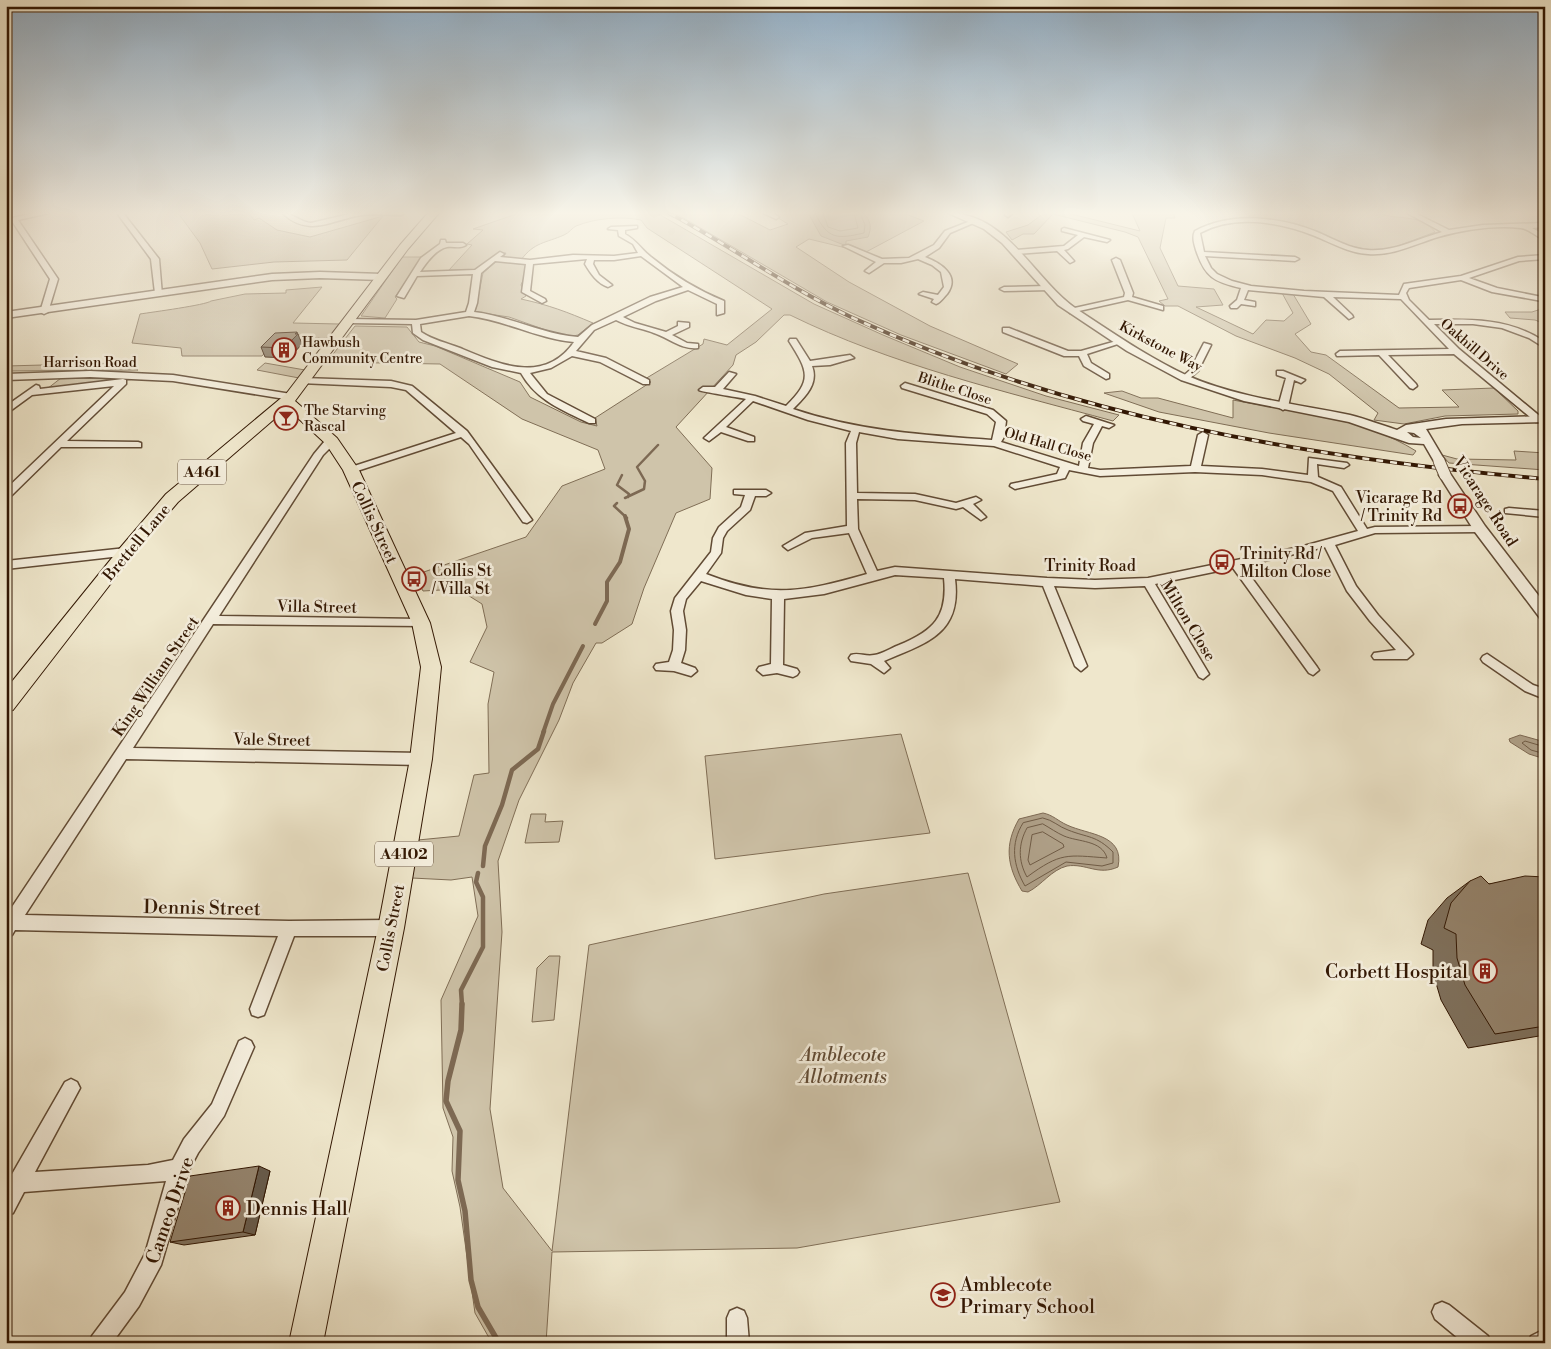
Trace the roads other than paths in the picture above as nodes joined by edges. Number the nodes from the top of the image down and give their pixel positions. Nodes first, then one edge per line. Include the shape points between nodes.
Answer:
1 (52, 276) edge
2 (156, 276) edge
3 (297, 276) edge
4 (350, 276) edge
5 (414, 276) edge
6 (476, 276) edge
7 (529, 276) edge
8 (599, 276) edge
9 (674, 276) edge
10 (946, 276) edge
11 (1036, 276) edge
12 (1122, 276) edge
13 (1214, 276) edge
14 (1468, 276) edge
15 (382, 277) joint
16 (1462, 278) junction
17 (590, 285) dead end
18 (993, 286) dead end
19 (689, 287) junction
20 (1047, 288) junction
21 (1245, 288) junction
22 (159, 293) junction
23 (1324, 293) junction
24 (923, 294) dead end
25 (401, 296) dead end
26 (532, 297) junction
27 (1402, 297) junction
28 (729, 298) dead end
29 (1128, 298) junction
30 (1539, 299) dead end
31 (524, 300) dead end
32 (542, 301) dead end
33 (721, 303) junction
34 (1252, 304) dead end
35 (1160, 308) dead end
36 (1327, 310) dead end
37 (1341, 310) junction
38 (1073, 311) junction
39 (44, 312) junction
40 (720, 313) dead end
41 (469, 314) junction
42 (6, 316) edge
43 (617, 317) junction
44 (1349, 317) dead end
45 (349, 321) junction
46 (416, 322) junction
47 (1014, 322) dead end
48 (1426, 322) junction
49 (681, 324) dead end
50 (1006, 330) junction
51 (666, 335) junction
52 (997, 337) dead end
53 (580, 340) junction
54 (793, 341) dead end
55 (1120, 342) junction
56 (1207, 344) dead end
57 (695, 346) dead end
58 (1545, 346) edge
59 (1456, 352) junction
60 (572, 353) junction
61 (1082, 353) junction
62 (1382, 353) junction
63 (1340, 354) dead end
64 (850, 358) dead end
65 (808, 364) junction
66 (524, 370) junction
67 (1280, 372) dead end
68 (55, 374) junction
69 (732, 374) dead end
70 (1106, 376) dead end
71 (1389, 376) dead end
72 (1403, 376) junction
73 (6, 377) edge
74 (912, 377) dead end
75 (173, 378) junction
76 (1185, 378) junction
77 (1290, 378) junction
78 (1301, 380) dead end
79 (303, 381) junction
80 (122, 382) junction
81 (646, 382) dead end
82 (1413, 386) dead end
83 (703, 390) dead end
84 (717, 390) junction
85 (29, 393) junction
86 (752, 398) junction
87 (289, 399) junction
88 (1283, 407) junction
89 (788, 409) junction
90 (6, 411) edge
91 (1086, 419) dead end
92 (592, 420) dead end
93 (1542, 420) edge
94 (1447, 421) junction
95 (720, 428) junction
96 (856, 429) junction
97 (464, 433) junction
98 (1408, 433) junction
99 (1202, 435) dead end
100 (1427, 437) junction
101 (709, 438) dead end
102 (751, 440) dead end
103 (332, 441) junction
104 (995, 443) junction
105 (59, 444) junction
106 (138, 445) dead end
107 (1437, 458) junction
108 (1344, 464) dead end
109 (1066, 466) junction
110 (1195, 469) junction
111 (351, 470) junction
112 (1083, 470) junction
113 (1313, 479) junction
114 (1015, 486) dead end
115 (738, 492) dead end
116 (751, 493) junction
117 (766, 493) dead end
118 (852, 496) junction
119 (9, 498) edge
120 (1508, 511) dead end
121 (1545, 514) edge
122 (980, 517) dead end
123 (528, 520) dead end
124 (853, 529) junction
125 (1480, 529) junction
126 (1364, 533) junction
127 (1329, 544) junction
128 (788, 546) dead end
129 (126, 552) junction
130 (1236, 565) junction
131 (6, 566) edge
132 (873, 574) junction
133 (950, 574) junction
134 (700, 576) junction
135 (1047, 582) junction
136 (1148, 582) junction
137 (778, 597) junction
138 (1545, 614) edge
139 (211, 620) junction
140 (421, 623) junction
141 (1378, 656) dead end
142 (855, 658) dead end
143 (1487, 659) dead end
144 (674, 666) junction
145 (1081, 666) dead end
146 (660, 667) dead end
147 (777, 668) junction
148 (762, 670) dead end
149 (1313, 670) dead end
150 (691, 671) dead end
151 (792, 672) dead end
152 (1203, 674) dead end
153 (1545, 694) edge
154 (6, 704) edge
155 (123, 752) junction
156 (420, 759) junction
157 (9, 926) edge
158 (391, 928) junction
159 (290, 929) junction
160 (258, 1009) dead end
161 (244, 1047) dead end
162 (71, 1088) dead end
163 (179, 1169) junction
164 (18, 1183) junction
165 (6, 1206) edge
166 (1442, 1312) dead end
167 (737, 1318) dead end
168 (1545, 1339) edge
169 (99, 1343) edge
170 (306, 1343) edge
171 (738, 1343) edge
172 (1482, 1343) edge
173 (1538, 1343) edge

1 - 39 street via 54,279
2 - 22 street
3 - 22 street
4 - 15 street
5 - 25 street
6 - 41 street
7 - 26 street via 525,285 526,292
8 - 17 street via 605,284
9 - 19 street
10 - 24 street via 948,287 938,300
11 - 20 street, Kirkstone Way
12 - 29 street
13 - 21 street
14 - 16 street
15 - 45 main road, A461
16 - 27 street via 1407,286 1402,290
16 - 30 street via 1495,290
18 - 20 street via 1004,292
19 - 33 street
19 - 43 street via 652,299
20 - 38 street, Kirkstone Way
21 - 23 street
21 - 34 street via 1237,303
22 - 39 street
23 - 27 street
23 - 37 street
26 - 31 street
26 - 32 street
27 - 48 street, Oakhill Drive
28 - 33 street
29 - 35 street
29 - 38 street
33 - 40 street
36 - 37 street
37 - 44 street
38 - 55 street, Kirkstone Way
39 - 42 street
41 - 46 street
41 - 53 street via 509,321 557,338
43 - 51 street
43 - 53 street via 589,330
45 - 46 street
45 - 79 main road, A461
46 - 66 street via 417,333 424,339 496,368
47 - 50 street
48 - 58 street via 1496,323 1528,334
48 - 59 street, Oakhill Drive
49 - 51 street via 686,325
50 - 52 street
50 - 61 street via 1062,353
51 - 57 street via 685,345
53 - 60 street
54 - 65 street
55 - 61 street
55 - 76 street, Kirkstone Way
56 - 76 street via 1194,371
59 - 62 street
59 - 93 street, Oakhill Drive
60 - 66 street via 554,364
60 - 81 street via 603,360
61 - 70 street via 1087,364
62 - 63 street
62 - 72 street
64 - 65 street
65 - 89 street via 810,386
66 - 92 street via 531,385 548,399
67 - 77 street
68 - 73 street, Harrison Road
68 - 75 street, Harrison Road
68 - 85 street
69 - 84 street
71 - 72 street
72 - 82 street
74 - 104 street, Blithe Close via 902,388 990,412 1001,422
75 - 80 street, Harrison Road
75 - 87 street, Harrison Road
76 - 88 street, Kirkstone Way via 1240,397
77 - 78 street
77 - 88 street
79 - 87 main road, A461
79 - 97 street via 403,385
80 - 85 street, Harrison Road
80 - 105 street
83 - 84 street, Old Hall Close
84 - 86 street, Old Hall Close
85 - 90 street
86 - 89 street, Old Hall Close
86 - 95 street
87 - 103 main road, Collis Street / A4102
87 - 129 main road, Brettell Lane / A461 via 186,484
88 - 98 street, Kirkstone Way
89 - 96 street, Old Hall Close
91 - 112 street via 1104,424 1088,443
93 - 94 street
94 - 98 street
94 - 100 street
95 - 101 street
95 - 102 street
96 - 104 street, Old Hall Close via 898,436
96 - 118 street via 851,443
97 - 111 street
97 - 123 street
98 - 100 street via 1422,442
98 - 107 street, Vicarage Road
99 - 110 street
100 - 107 street, Vicarage Road
103 - 111 main road, Collis Street / A4102
103 - 139 street, King William Street via 319,454
104 - 109 street, Old Hall Close
105 - 106 street
105 - 119 street
107 - 125 street, Vicarage Road, bridge
108 - 113 street via 1312,460
109 - 112 street, Old Hall Close
109 - 114 street via 1061,476
110 - 112 street, Old Hall Close via 1100,474
110 - 113 street, Old Hall Close via 1262,472
111 - 140 main road, Collis Street / A4102
113 - 126 street, Old Hall Close via 1337,489
115 - 116 street
116 - 117 street
116 - 134 street via 746,508 723,529 716,553
118 - 122 street via 915,498 947,506 972,502
118 - 124 street
120 - 121 street
124 - 128 street via 808,535
124 - 132 street
125 - 126 street, Trinity Road via 1375,530
125 - 138 street, Vicarage Road
126 - 127 street, Trinity Road
127 - 130 street, Trinity Road
127 - 141 street via 1351,588 1407,654
129 - 131 street
129 - 154 main road, Brettell Lane / A461
130 - 136 street, Trinity Road
130 - 149 street
132 - 133 street, Trinity Road via 895,571
132 - 137 street, Trinity Road via 826,590
133 - 135 street, Trinity Road
133 - 142 street via 950,605 939,628 879,664
134 - 137 street, Trinity Road via 738,590
134 - 144 street via 680,598 677,611 679,650
135 - 136 street, Trinity Road
135 - 145 street
136 - 152 street, Milton Close
137 - 147 street
139 - 140 street, Villa Street
139 - 155 street, King William Street
140 - 156 main road, Collis Street / A4102 via 430,667
143 - 153 street via 1529,688
144 - 146 street
144 - 150 street
147 - 148 street
147 - 151 street
155 - 156 street, Vale Street
155 - 157 street, King William Street
156 - 158 main road, Collis Street / A4102
157 - 159 street, Dennis Street
158 - 159 street, Dennis Street
158 - 170 main road, Collis Street / A4102
159 - 160 street
161 - 163 street, Cameo Drive via 218,1110 191,1146
162 - 164 street
163 - 164 street
163 - 169 street, Cameo Drive via 154,1258 132,1299
164 - 165 street
166 - 172 street
167 - 171 street
168 - 173 street

